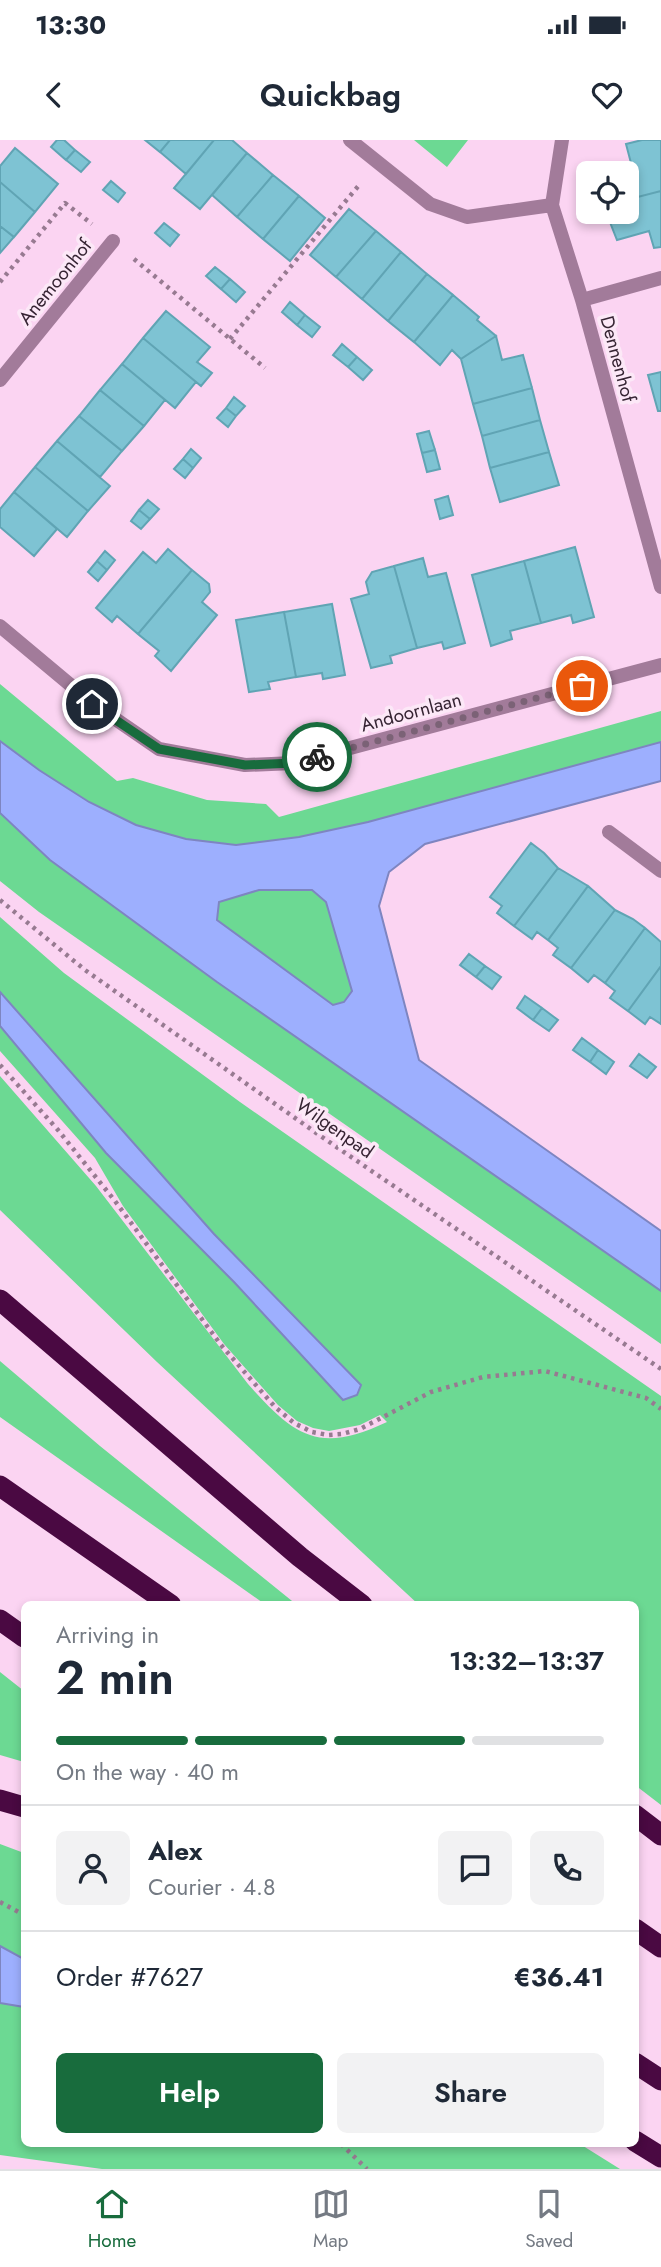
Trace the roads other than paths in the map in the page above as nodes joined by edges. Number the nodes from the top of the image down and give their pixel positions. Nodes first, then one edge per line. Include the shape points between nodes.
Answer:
1 (350, 140) edge
2 (562, 140) edge
3 (552, 205) junction
4 (113, 241) dead end
5 (661, 278) edge
6 (582, 300) junction
7 (0, 380) edge
8 (661, 587) edge
9 (0, 626) edge
10 (661, 665) edge
11 (609, 832) dead end
12 (661, 871) edge
13 (0, 1300) edge
14 (0, 1486) edge
15 (165, 1601) edge
16 (357, 1601) edge
17 (0, 1620) edge
18 (21, 1635) edge
19 (0, 1800) edge
20 (21, 1806) edge
21 (639, 1818) edge
22 (661, 1835) edge
23 (639, 1932) edge
24 (661, 1947) edge
25 (639, 2066) edge
26 (661, 2081) edge
27 (639, 2143) edge
28 (661, 2157) edge

1 - 3 street via 430,204 467,217
2 - 3 street, Dennenhof
3 - 6 street, Dennenhof
4 - 7 street, Anemoonhof
5 - 6 street
6 - 8 street, Dennenhof
9 - 10 street, Andoornlaan via 92,704 159,749 245,765 294,763
11 - 12 street
13 - 16 highway
14 - 15 highway
17 - 18 highway
19 - 20 highway
21 - 22 highway
23 - 24 highway
25 - 26 highway
27 - 28 highway

